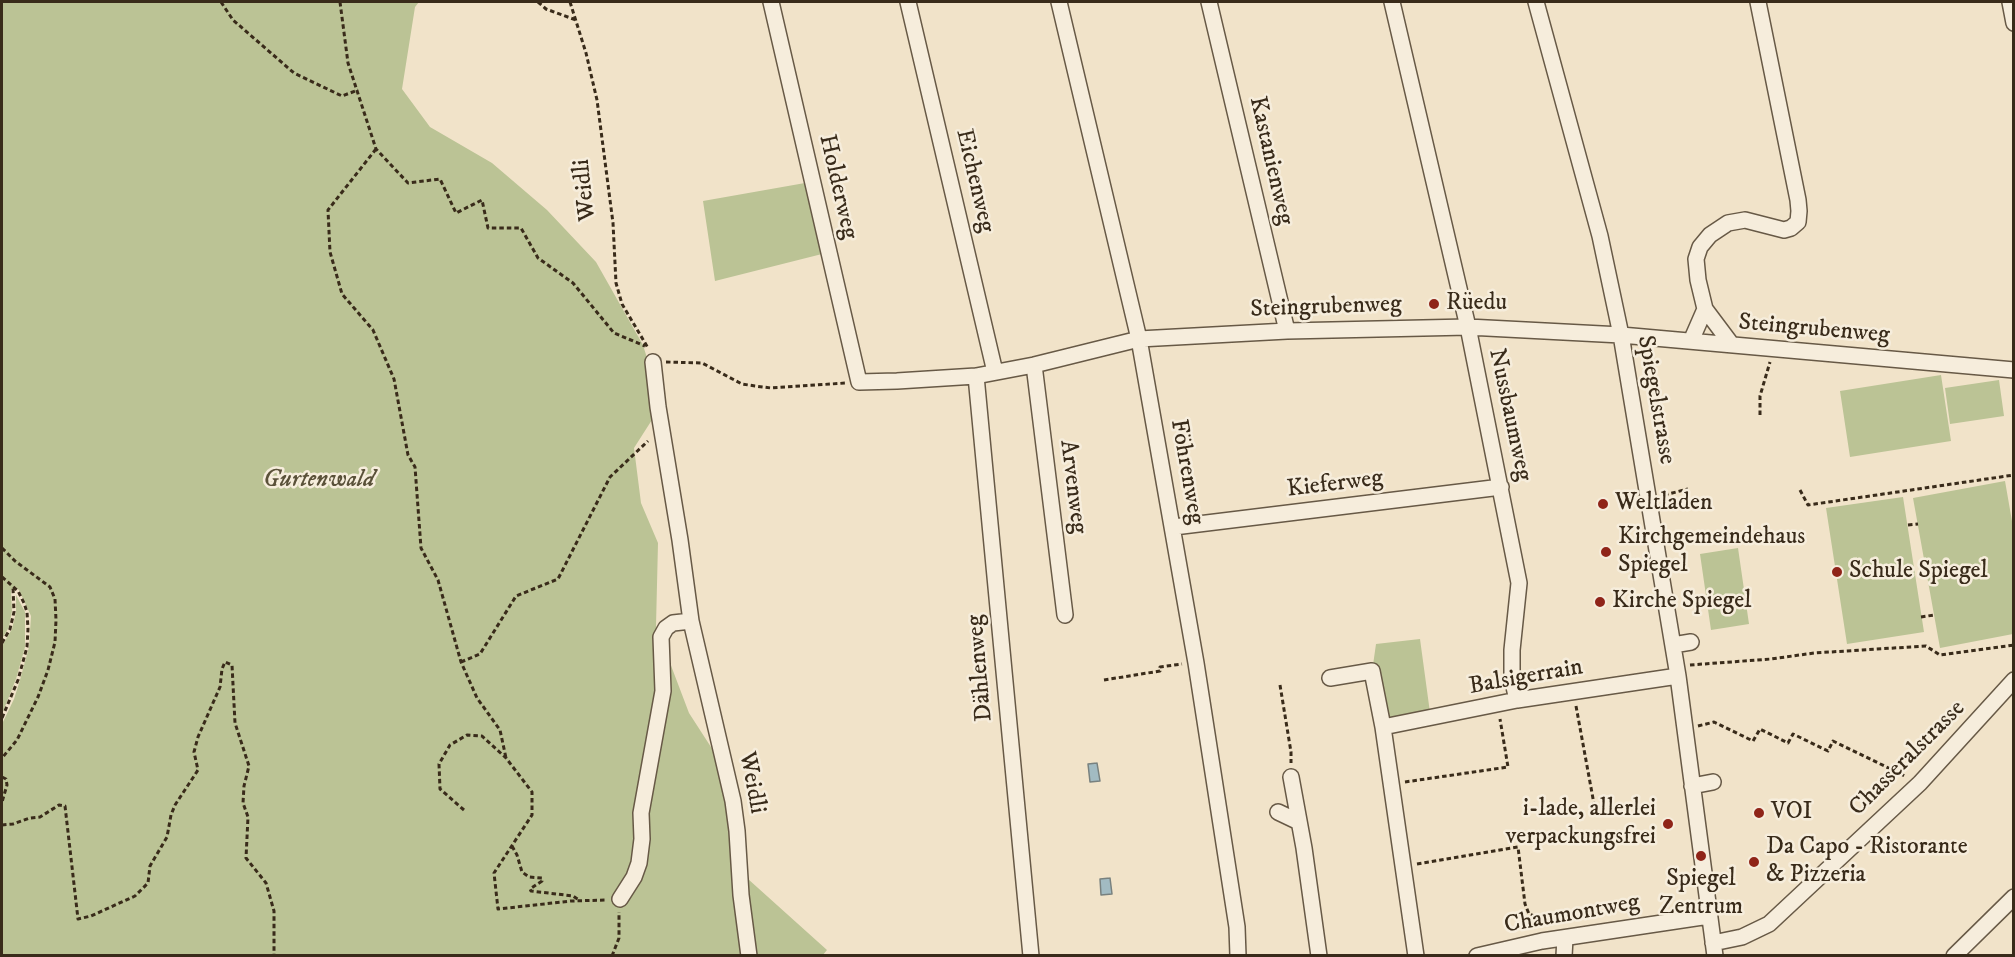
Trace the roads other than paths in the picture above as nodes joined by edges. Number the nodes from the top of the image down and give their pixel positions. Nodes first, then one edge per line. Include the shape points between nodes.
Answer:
1 (771, 2) edge
2 (908, 2) edge
3 (1059, 2) edge
4 (1209, 2) edge
5 (1392, 2) edge
6 (1536, 2) edge
7 (1758, 2) edge
8 (2010, 2) edge
9 (2013, 23) edge
10 (1705, 309) junction
11 (1467, 327) junction
12 (1287, 331) junction
13 (1621, 335) junction
14 (1139, 339) junction
15 (1691, 341) junction
16 (1732, 345) junction
17 (653, 362) road end
18 (1034, 365) junction
19 (2013, 370) edge
20 (995, 372) junction
21 (976, 376) junction
22 (860, 382) joint
23 (1501, 487) junction
24 (1174, 527) junction
25 (1065, 615) dead end
26 (691, 621) junction
27 (1691, 642) dead end
28 (1673, 645) junction
29 (1677, 671) junction
30 (1330, 678) dead end
31 (2013, 680) edge
32 (1516, 700) junction
33 (1383, 727) junction
34 (1291, 777) road end
35 (1713, 782) dead end
36 (1692, 786) junction
37 (1278, 812) dead end
38 (1299, 822) junction
39 (2013, 897) edge
40 (620, 900) road end
41 (1709, 916) junction
42 (1565, 938) junction
43 (1714, 949) edge
44 (1484, 955) edge
45 (1955, 955) edge
46 (749, 956) edge
47 (1031, 956) edge
48 (1238, 956) edge
49 (1319, 956) edge
50 (1416, 956) edge
51 (1564, 956) edge

1 - 22 street, Holderweg
2 - 20 street, Eichenweg
3 - 14 street, Föhrenweg
4 - 12 street, Kastanienweg
5 - 11 street, Nussbaumweg
6 - 13 street, Spiegelstrasse via 1600,236
7 - 10 street via 1798,200 1798,222 1784,230 1744,220 1728,223 1710,235 1696,259
8 - 9 street
10 - 15 street
10 - 16 street
11 - 12 street, Steingrubenweg
11 - 13 street, Steingrubenweg
11 - 23 street, Nussbaumweg
12 - 14 street, Steingrubenweg
13 - 15 street, Steingrubenweg
13 - 28 street, Spiegelstrasse
14 - 18 street, Steingrubenweg
14 - 24 street, Föhrenweg
15 - 16 street, Steingrubenweg
16 - 19 street, Steingrubenweg
17 - 26 street, Weidli
18 - 20 street, Steingrubenweg
18 - 25 street, Arvenweg
20 - 21 street, Steingrubenweg
21 - 22 street, Steingrubenweg
21 - 47 street, Dählenweg
23 - 24 street, Kieferweg
23 - 32 street, Nussbaumweg via 1519,583 1512,650
24 - 48 street, Föhrenweg via 1238,927
26 - 40 street via 673,623 662,637 663,691 641,813 639,864
26 - 46 street, Weidli via 731,789
27 - 28 street
28 - 29 street, Spiegelstrasse
29 - 32 street, Balsigerrain
29 - 36 street, Spiegelstrasse
30 - 33 street via 1372,671
31 - 43 street, Chasseralstrasse via 1920,783 1769,924
32 - 33 street, Balsigerrain
33 - 50 street
34 - 38 street
35 - 36 street
36 - 41 street, Spiegelstrasse
37 - 38 street
38 - 49 street
39 - 45 street
41 - 42 street, Chaumontweg
41 - 43 street, Spiegelstrasse
42 - 44 street, Chaumontweg
42 - 51 street

